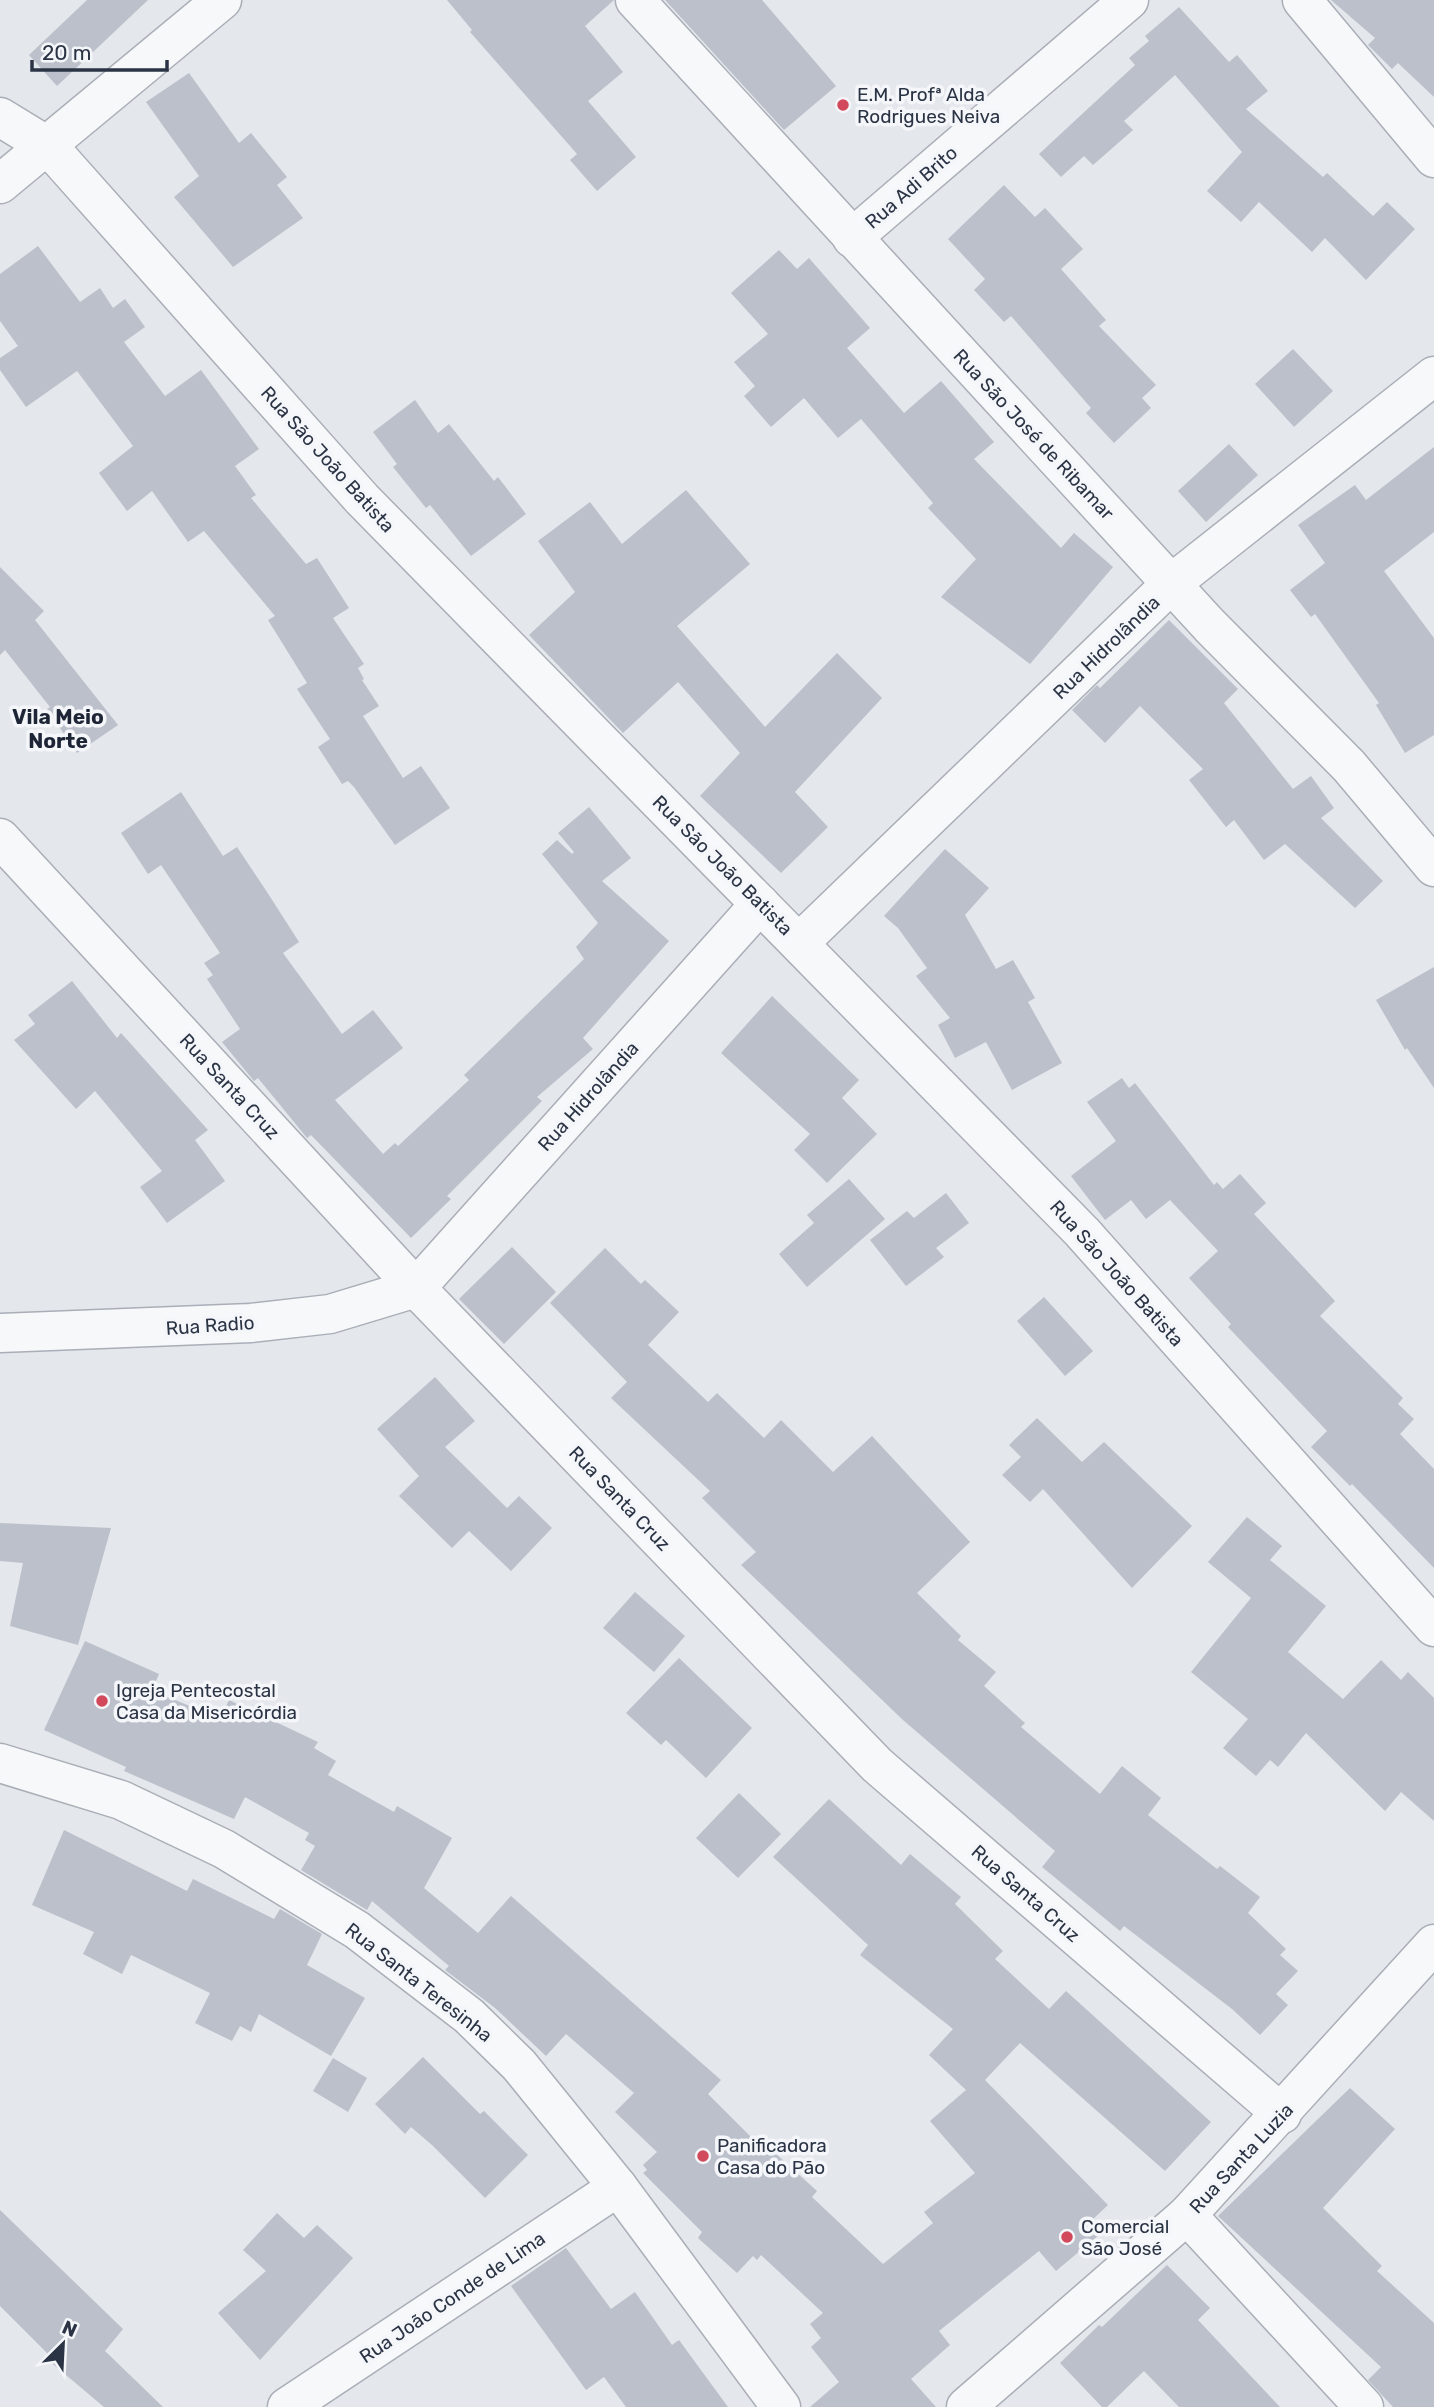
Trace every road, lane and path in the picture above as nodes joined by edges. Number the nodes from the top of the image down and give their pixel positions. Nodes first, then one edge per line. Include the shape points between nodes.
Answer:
1 (222, 0) edge
2 (635, 0) edge
3 (1129, 0) edge
4 (1302, 0) edge
5 (0, 117) edge
6 (49, 147) junction
7 (1434, 158) edge
8 (0, 184) edge
9 (852, 238) junction
10 (1434, 376) edge
11 (1172, 583) junction
12 (0, 838) edge
13 (1434, 867) edge
14 (760, 904) junction
15 (799, 943) junction
16 (416, 1288) junction
17 (0, 1333) edge
18 (1434, 1627) edge
19 (0, 1763) edge
20 (1434, 1944) edge
21 (1282, 2114) junction
22 (618, 2187) junction
23 (1187, 2215) junction
24 (286, 2407) edge
25 (781, 2407) edge
26 (966, 2407) edge
27 (1364, 2407) edge

1 - 6 street
2 - 9 street, Rua São José de Ribamar
3 - 9 street, Rua Adi Brito
4 - 7 street
5 - 6 street, Rua São João Batista
6 - 8 street
6 - 14 street, Rua São João Batista via 362,499
9 - 11 street, Rua São José de Ribamar
10 - 11 street, Rua Hidrolândia
11 - 13 street, Rua São José de Ribamar via 1349,766
11 - 15 street, Rua Hidrolândia
12 - 16 street, Rua Santa Cruz
14 - 15 street, Rua São João Batista
14 - 16 street, Rua Hidrolândia
15 - 18 street, Rua São João Batista via 1082,1232
16 - 17 street, Rua Radio via 330,1314 277,1320
16 - 21 street, Rua Santa Cruz via 877,1765
19 - 22 street, Rua Santa Teresinha via 121,1800 192,1832 357,1930 469,2016 519,2065
20 - 21 street, Rua Santa Luzia
21 - 23 street, Rua Santa Luzia
22 - 24 street, Rua João Conde de Lima
22 - 25 street, Rua Santa Teresinha
23 - 26 street, Rua Santa Luzia
23 - 27 street

